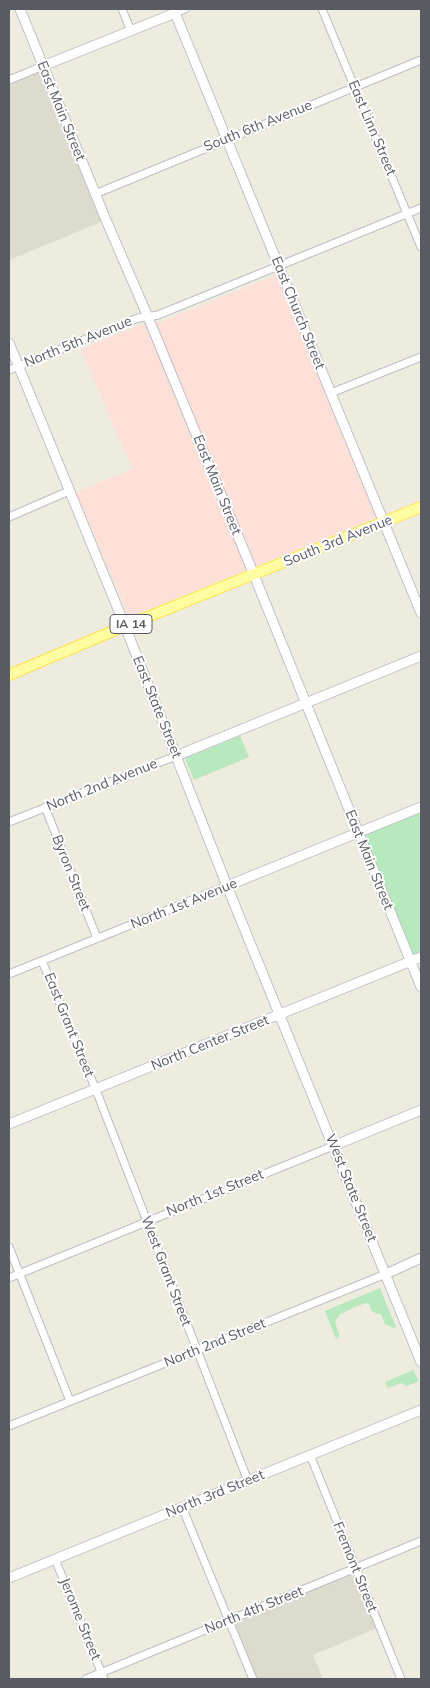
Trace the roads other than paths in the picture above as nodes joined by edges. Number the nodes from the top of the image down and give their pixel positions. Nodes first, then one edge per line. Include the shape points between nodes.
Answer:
1 (20, 9) edge
2 (122, 9) edge
3 (185, 9) edge
4 (322, 9) edge
5 (175, 13) junction
6 (131, 31) junction
7 (421, 60) edge
8 (43, 66) junction
9 (9, 80) edge
10 (355, 87) junction
11 (227, 139) junction
12 (95, 194) junction
13 (421, 208) edge
14 (408, 214) junction
15 (421, 247) edge
16 (279, 266) junction
17 (148, 317) junction
18 (9, 344) edge
19 (421, 357) edge
20 (18, 366) junction
21 (9, 370) edge
22 (331, 393) junction
23 (69, 491) junction
24 (421, 507) edge
25 (9, 516) edge
26 (384, 522) junction
27 (254, 575) junction
28 (421, 613) edge
29 (125, 626) junction
30 (421, 656) edge
31 (9, 675) edge
32 (306, 702) junction
33 (176, 756) junction
34 (421, 807) edge
35 (45, 808) junction
36 (9, 822) edge
37 (358, 832) junction
38 (227, 886) junction
39 (97, 938) junction
40 (421, 957) edge
41 (42, 961) junction
42 (411, 962) junction
43 (9, 974) edge
44 (421, 987) edge
45 (280, 1015) junction
46 (96, 1090) junction
47 (421, 1110) edge
48 (9, 1124) edge
49 (333, 1146) junction
50 (147, 1221) junction
51 (9, 1247) edge
52 (421, 1258) edge
53 (19, 1274) junction
54 (386, 1274) junction
55 (9, 1278) edge
56 (197, 1350) junction
57 (421, 1362) edge
58 (70, 1402) junction
59 (421, 1410) edge
60 (9, 1426) edge
61 (310, 1455) junction
62 (248, 1480) junction
63 (182, 1507) junction
64 (421, 1542) edge
65 (55, 1559) junction
66 (356, 1568) junction
67 (9, 1578) edge
68 (229, 1620) junction
69 (103, 1676) edge
70 (86, 1679) edge
71 (253, 1679) edge
72 (401, 1679) edge

1 - 8 street, East Main Street
2 - 6 street
3 - 5 street
4 - 10 street, East Linn Street
5 - 6 street
5 - 11 street, East Church Street
6 - 8 street
7 - 10 street, South 6th Avenue
8 - 9 street
8 - 12 street, East Main Street
10 - 11 street, South 6th Avenue
10 - 14 street, East Linn Street
11 - 12 street, South 6th Avenue
11 - 16 street, East Church Street
12 - 17 street, East Main Street
13 - 14 street, North 5th Avenue
14 - 15 street, East Linn Street
14 - 16 street, North 5th Avenue
16 - 17 street, North 5th Avenue
16 - 22 street, East Church Street
17 - 20 street, North 5th Avenue via 138,318
17 - 27 street, East Main Street
18 - 20 street, East State Street
19 - 22 street
20 - 21 street, North 5th Avenue
20 - 23 street, East State Street
22 - 26 street, East Church Street
23 - 25 street
23 - 29 street, East State Street
24 - 26 main road, South 3rd Avenue / IA 14
26 - 27 main road, South 3rd Avenue / IA 14
26 - 28 street, East Church Street
27 - 29 main road, IA 14
27 - 32 street, East Main Street
29 - 31 main road, IA 14
29 - 33 street, East State Street
30 - 32 street, North 2nd Avenue
32 - 33 street, North 2nd Avenue
32 - 37 street, East Main Street
33 - 35 street, North 2nd Avenue
33 - 38 street, East State Street
34 - 37 street, North 1st Avenue
35 - 36 street, North 2nd Avenue
35 - 39 street, Byron Street
37 - 38 street, North 1st Avenue
37 - 42 street, East Main Street
38 - 39 street, North 1st Avenue
38 - 45 street, East State Street
39 - 41 street, North 1st Avenue
40 - 42 street, North Center Street
41 - 43 street, North 1st Avenue
41 - 46 street, East Grant Street
42 - 44 street, East Main Street
42 - 45 street, North Center Street
45 - 46 street, North Center Street
45 - 49 street, West State Street
46 - 48 street, North Center Street
46 - 50 street, West Grant Street
47 - 49 street, North 1st Street
49 - 50 street, North 1st Street
49 - 54 street, West State Street
50 - 53 street, North 1st Street
50 - 56 street, West Grant Street
51 - 53 street
52 - 54 street, North 2nd Street
53 - 55 street, North 1st Street
53 - 58 street
54 - 56 street, North 2nd Street
54 - 57 street, West State Street
56 - 58 street, North 2nd Street
56 - 62 street, West Grant Street
58 - 60 street, North 2nd Street
59 - 61 street, North 3rd Street
61 - 62 street, North 3rd Street
61 - 66 street, Fremont Street
62 - 63 street, North 3rd Street
63 - 65 street, North 3rd Street
63 - 68 street
64 - 66 street, North 4th Street
65 - 67 street, North 3rd Street
65 - 69 street, Jerome Street
66 - 68 street, North 4th Street
66 - 72 street, Fremont Street
68 - 69 street, North 4th Street
68 - 71 street
69 - 70 street, North 4th Street

